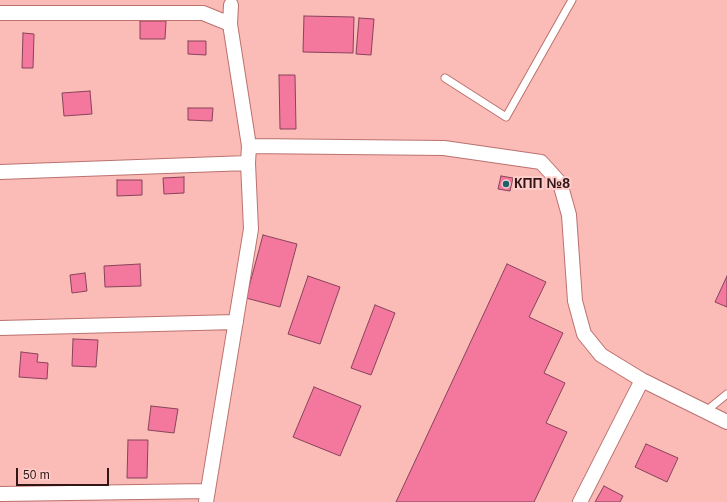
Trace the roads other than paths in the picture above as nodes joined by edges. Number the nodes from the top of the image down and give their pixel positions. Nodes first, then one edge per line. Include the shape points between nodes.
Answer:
1 (572, 0) edge
2 (230, 2) edge
3 (0, 13) edge
4 (230, 24) junction
5 (445, 78) dead end
6 (249, 146) junction
7 (248, 163) junction
8 (0, 172) edge
9 (236, 322) junction
10 (0, 328) edge
11 (642, 380) junction
12 (727, 394) edge
13 (705, 412) junction
14 (727, 422) edge
15 (0, 494) edge
16 (207, 496) edge
17 (580, 502) edge

1 - 5 lane via 506,117
2 - 4 street
3 - 4 street via 203,13
4 - 6 street
6 - 7 street
6 - 11 street via 444,148 541,162 560,183 569,215 575,301 584,334 601,355
7 - 8 street
7 - 9 street via 251,229
9 - 10 street
9 - 16 street
11 - 13 street
11 - 17 street
12 - 13 lane
13 - 14 street
15 - 16 street

